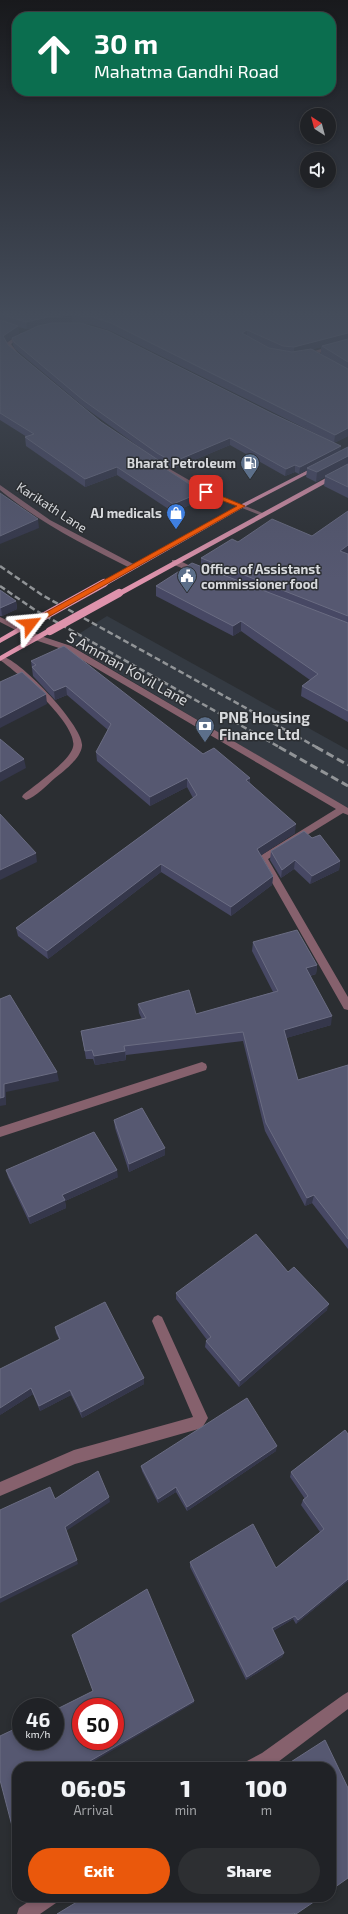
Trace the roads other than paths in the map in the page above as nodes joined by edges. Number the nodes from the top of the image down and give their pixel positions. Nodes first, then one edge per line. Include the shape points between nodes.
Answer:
1 (143, 455) edge
2 (327, 462) edge
3 (348, 468) edge
4 (0, 487) edge
5 (242, 506) junction
6 (262, 514) junction
7 (175, 562) junction
8 (135, 567) junction
9 (204, 574) edge
10 (0, 619) edge
11 (21, 629) junction
12 (38, 638) junction
13 (0, 641) edge
14 (1, 658) edge
15 (26, 797) dead end
16 (346, 811) edge
17 (348, 1006) edge
18 (202, 1067) dead end
19 (0, 1132) edge
20 (158, 1321) dead end
21 (0, 1490) edge
22 (348, 1700) edge
23 (262, 1762) edge
24 (43, 1902) edge
25 (25, 1914) edge

1 - 5 street via 206,492
2 - 5 main road
3 - 6 main road
4 - 8 street, Karikath Lane via 81,541
5 - 6 street
5 - 8 main road
6 - 7 main road
7 - 9 street
7 - 12 main road, bridge
8 - 11 main road, bridge
10 - 11 street, S Amman Kovil Lane
11 - 12 street, S Amman Kovil Lane
11 - 13 main road
12 - 14 main road
12 - 16 street, S Amman Kovil Lane via 68,648
14 - 15 street via 17,667 67,718 76,731 79,744 72,757
16 - 17 street via 263,858
18 - 19 street
20 - 21 street via 201,1418 198,1424 74,1457
22 - 23 street
24 - 25 street

